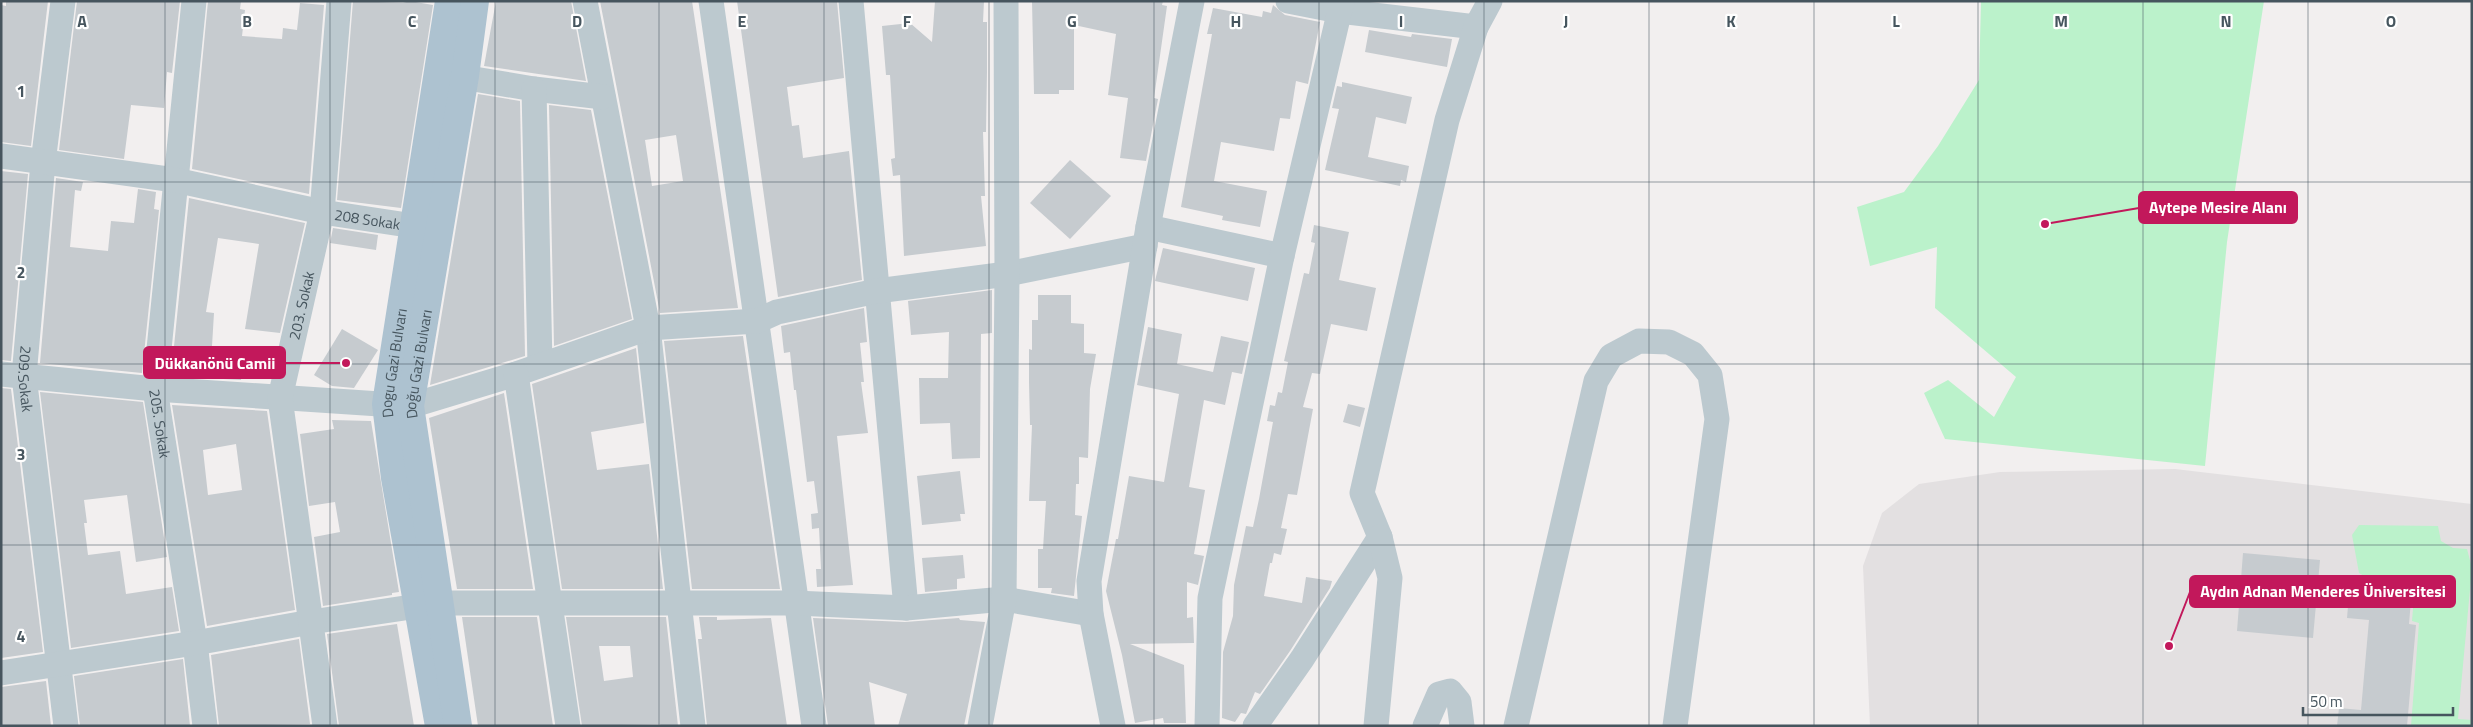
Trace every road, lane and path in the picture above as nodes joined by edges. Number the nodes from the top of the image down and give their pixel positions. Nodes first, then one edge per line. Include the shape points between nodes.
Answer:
1 (63, 1) edge
2 (194, 1) edge
3 (339, 1) edge
4 (449, 1) edge
5 (475, 1) edge
6 (586, 1) edge
7 (711, 1) edge
8 (851, 1) edge
9 (1006, 1) edge
10 (1192, 1) edge
11 (1288, 1) edge
12 (1490, 1) edge
13 (1340, 6) edge
14 (1476, 28) junction
15 (437, 73) junction
16 (465, 76) junction
17 (534, 89) junction
18 (603, 97) junction
19 (1, 156) edge
20 (43, 163) junction
21 (175, 180) junction
22 (322, 212) junction
23 (414, 226) junction
24 (1147, 236) junction
25 (1282, 256) junction
26 (1007, 274) junction
27 (877, 291) junction
28 (757, 321) junction
29 (648, 328) junction
30 (540, 364) junction
31 (516, 374) junction
32 (13, 375) edge
33 (155, 390) junction
34 (280, 398) junction
35 (398, 405) junction
36 (1380, 537) junction
37 (1004, 600) junction
38 (550, 602) junction
39 (680, 603) junction
40 (795, 603) junction
41 (428, 604) junction
42 (906, 608) junction
43 (1091, 614) junction
44 (310, 622) junction
45 (195, 643) junction
46 (58, 663) junction
47 (1, 673) edge
48 (66, 726) edge
49 (205, 726) edge
50 (325, 726) edge
51 (439, 726) edge
52 (458, 726) edge
53 (568, 726) edge
54 (693, 726) edge
55 (814, 726) edge
56 (980, 726) edge
57 (1113, 726) edge
58 (1207, 726) edge
59 (1255, 726) edge
60 (1376, 726) edge
61 (1425, 726) edge
62 (1462, 726) edge
63 (1516, 726) edge
64 (1675, 726) edge

1 - 20 street, 209.Sokak
2 - 21 street, 205. Sokak
3 - 22 street, 203. Sokak
4 - 15 main road, Dogu Gazi Bulvarı
5 - 16 main road, Doğu Gazi Bulvarı
6 - 18 street
7 - 28 street
8 - 27 street
9 - 26 street
10 - 24 street
11 - 13 street
12 - 14 street
13 - 14 street
13 - 25 street
14 - 36 street via 1447,120 1362,493
15 - 16 street
15 - 23 main road, Dogu Gazi Bulvarı
16 - 17 street
16 - 35 main road, Doğu Gazi Bulvarı
17 - 18 street
17 - 30 street
18 - 29 street
19 - 20 street, 208 Sokak
20 - 21 street, 208 Sokak
20 - 32 street, 209.Sokak
21 - 22 street, 208 Sokak
21 - 33 street, 205. Sokak
22 - 23 street, 208 Sokak
22 - 34 street, 203. Sokak
23 - 35 main road, Dogu Gazi Bulvarı
24 - 25 street
24 - 26 street
24 - 43 street via 1089,581
25 - 58 street via 1210,598
26 - 27 street
26 - 37 street
27 - 28 street via 777,312
27 - 42 street
28 - 29 street
28 - 40 street
29 - 30 street
29 - 39 street
30 - 31 street
31 - 35 street
31 - 38 street
32 - 33 street
32 - 46 street, 209.Sokak
33 - 34 street
33 - 45 street, 205. Sokak
34 - 35 street
34 - 44 street, 203. Sokak
35 - 41 main road, Doğu Gazi Bulvarı
36 - 59 street
36 - 60 street via 1390,578
37 - 42 street
37 - 43 street
37 - 56 street
38 - 39 street
38 - 41 street
38 - 53 street
39 - 40 street
39 - 54 street
40 - 42 street
40 - 55 street
41 - 44 street
41 - 51 main road
41 - 52 main road, Doğu Gazi Bulvarı
43 - 57 street
44 - 45 street
44 - 50 street, 203. Sokak
45 - 46 street
45 - 49 street, 205. Sokak
46 - 47 street
46 - 48 street, 209.Sokak
61 - 62 street via 1439,694 1450,691 1459,702
63 - 64 street via 1596,381 1611,356 1639,341 1669,342 1693,354 1710,375 1717,419

